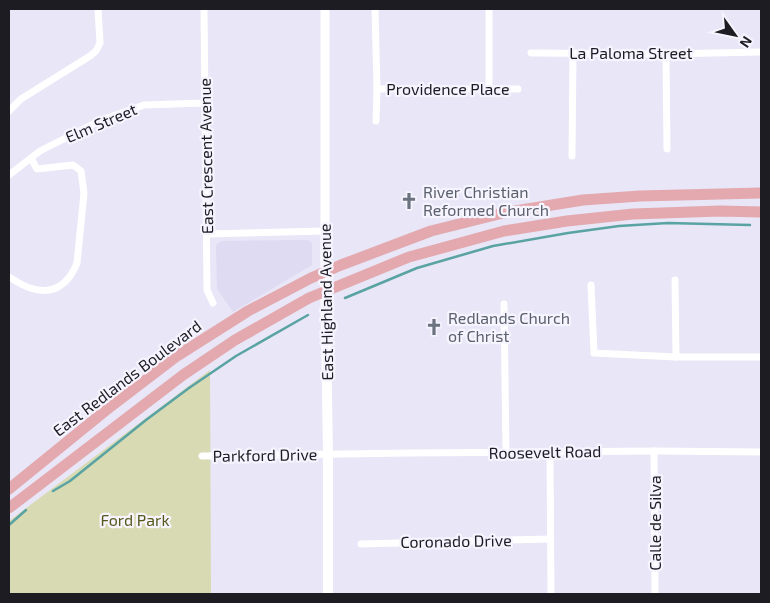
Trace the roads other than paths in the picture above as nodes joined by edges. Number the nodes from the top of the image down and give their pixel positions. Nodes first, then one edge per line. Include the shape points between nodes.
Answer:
1 (98, 9) edge
2 (204, 9) edge
3 (325, 9) edge
4 (375, 9) edge
5 (489, 9) edge
6 (761, 52) edge
7 (531, 53) dead end
8 (572, 54) junction
9 (666, 54) junction
10 (489, 88) junction
11 (377, 89) junction
12 (518, 89) dead end
13 (205, 103) junction
14 (9, 111) edge
15 (376, 122) dead end
16 (667, 149) dead end
17 (572, 156) dead end
18 (31, 158) junction
19 (9, 175) edge
20 (761, 193) edge
21 (761, 212) edge
22 (325, 231) junction
23 (207, 234) junction
24 (325, 272) junction
25 (9, 277) edge
26 (675, 280) dead end
27 (591, 285) dead end
28 (325, 291) junction
29 (213, 303) dead end
30 (504, 304) dead end
31 (761, 356) edge
32 (676, 357) junction
33 (654, 451) junction
34 (550, 452) junction
35 (761, 452) edge
36 (506, 453) junction
37 (328, 454) junction
38 (202, 456) dead end
39 (9, 489) edge
40 (9, 508) edge
41 (550, 539) junction
42 (361, 544) dead end
43 (328, 594) edge
44 (551, 594) edge
45 (655, 594) edge

1 - 14 street via 100,43 96,51 21,99
2 - 13 street, East Crescent Avenue
3 - 22 street, East Highland Avenue
4 - 11 street
5 - 10 street
6 - 9 street, La Paloma Street
7 - 8 street, La Paloma Street
8 - 9 street, La Paloma Street
8 - 17 street
9 - 16 street
10 - 11 street, Providence Place
10 - 12 street, Providence Place
11 - 15 street
13 - 18 street, Elm Street via 144,105 99,121
13 - 23 street, East Crescent Avenue
18 - 19 street, Elm Street
18 - 25 street via 37,169 73,165 81,171 84,193 77,263 66,282 43,291
20 - 24 main road, East Redlands Boulevard via 640,196 503,213 431,231
21 - 28 main road, East Redlands Boulevard via 633,214 504,231 408,257
22 - 23 street
22 - 24 street, East Highland Avenue
23 - 29 street, East Crescent Avenue via 207,290
24 - 28 main road, East Highland Avenue
24 - 39 main road, East Redlands Boulevard via 248,311 177,356
26 - 32 street
27 - 32 street via 594,353
28 - 37 main road, East Highland Avenue
28 - 40 main road, East Redlands Boulevard via 235,340 183,375
30 - 36 street
31 - 32 street
33 - 34 street, Roosevelt Road
33 - 35 street, Roosevelt Road
33 - 45 street, Calle de Silva
34 - 36 street, Roosevelt Road
34 - 41 street
36 - 37 street, Roosevelt Road
37 - 38 street, Parkford Drive
37 - 43 main road, East Highland Avenue
41 - 42 street, Coronado Drive
41 - 44 street

